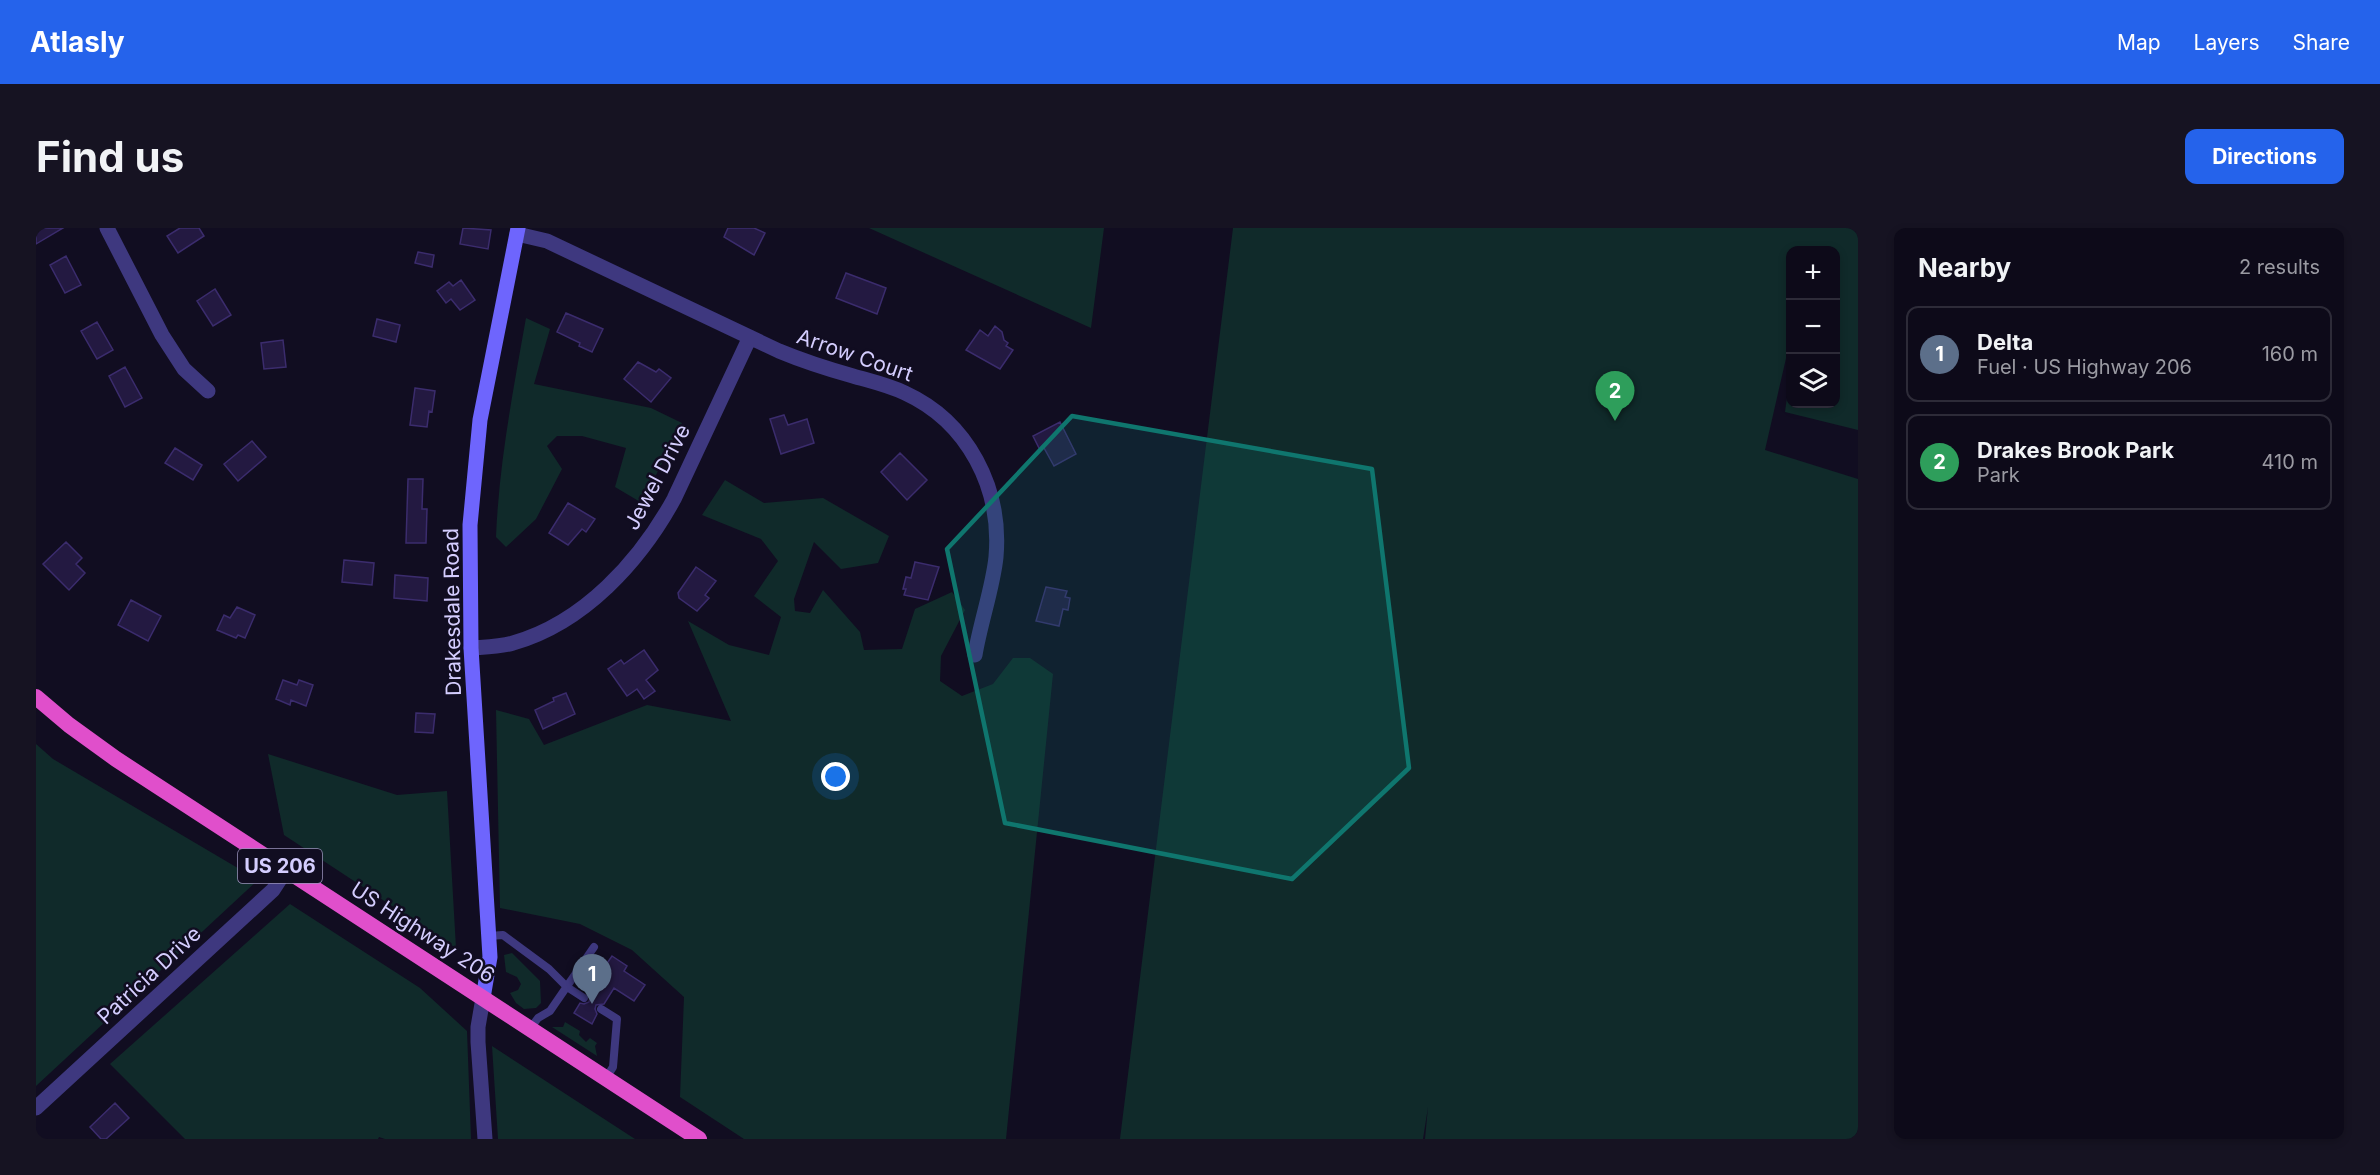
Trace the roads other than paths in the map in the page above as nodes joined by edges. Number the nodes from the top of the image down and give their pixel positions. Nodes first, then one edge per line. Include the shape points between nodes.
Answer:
1 (107, 228) edge
2 (518, 231) edge
3 (750, 337) junction
4 (208, 391) dead end
5 (471, 648) junction
6 (975, 655) dead end
7 (36, 697) edge
8 (286, 870) junction
9 (489, 936) junction
10 (594, 947) dead end
11 (567, 987) junction
12 (483, 998) junction
13 (584, 998) dead end
14 (601, 1009) dead end
15 (530, 1029) junction
16 (606, 1078) junction
17 (36, 1108) edge
18 (485, 1139) edge
19 (699, 1139) edge

1 - 4 street via 162,335 184,369
2 - 3 street, Arrow Court
2 - 5 main road, Drakesdale Road via 476,453 471,525
3 - 5 street, Jewel Drive via 674,499 635,558 602,591 558,622 512,643
3 - 6 street, Arrow Court via 808,362 911,396 944,418 971,450 989,486 997,533 996,560
5 - 9 main road, Drakesdale Road
7 - 8 highway, US Highway 206 / US 206 via 116,759
8 - 12 highway, US Highway 206 / US 206
8 - 17 street, Patricia Drive via 273,890
9 - 11 lane via 503,935
9 - 12 main road, Drakesdale Road via 490,964
10 - 11 lane
11 - 13 lane
11 - 15 lane via 550,1011
12 - 15 highway, US Highway 206 / US 206
12 - 18 street via 478,1042
14 - 16 lane via 617,1019 613,1067
15 - 16 highway, US Highway 206 / US 206
16 - 19 highway, US Highway 206 / US 206

